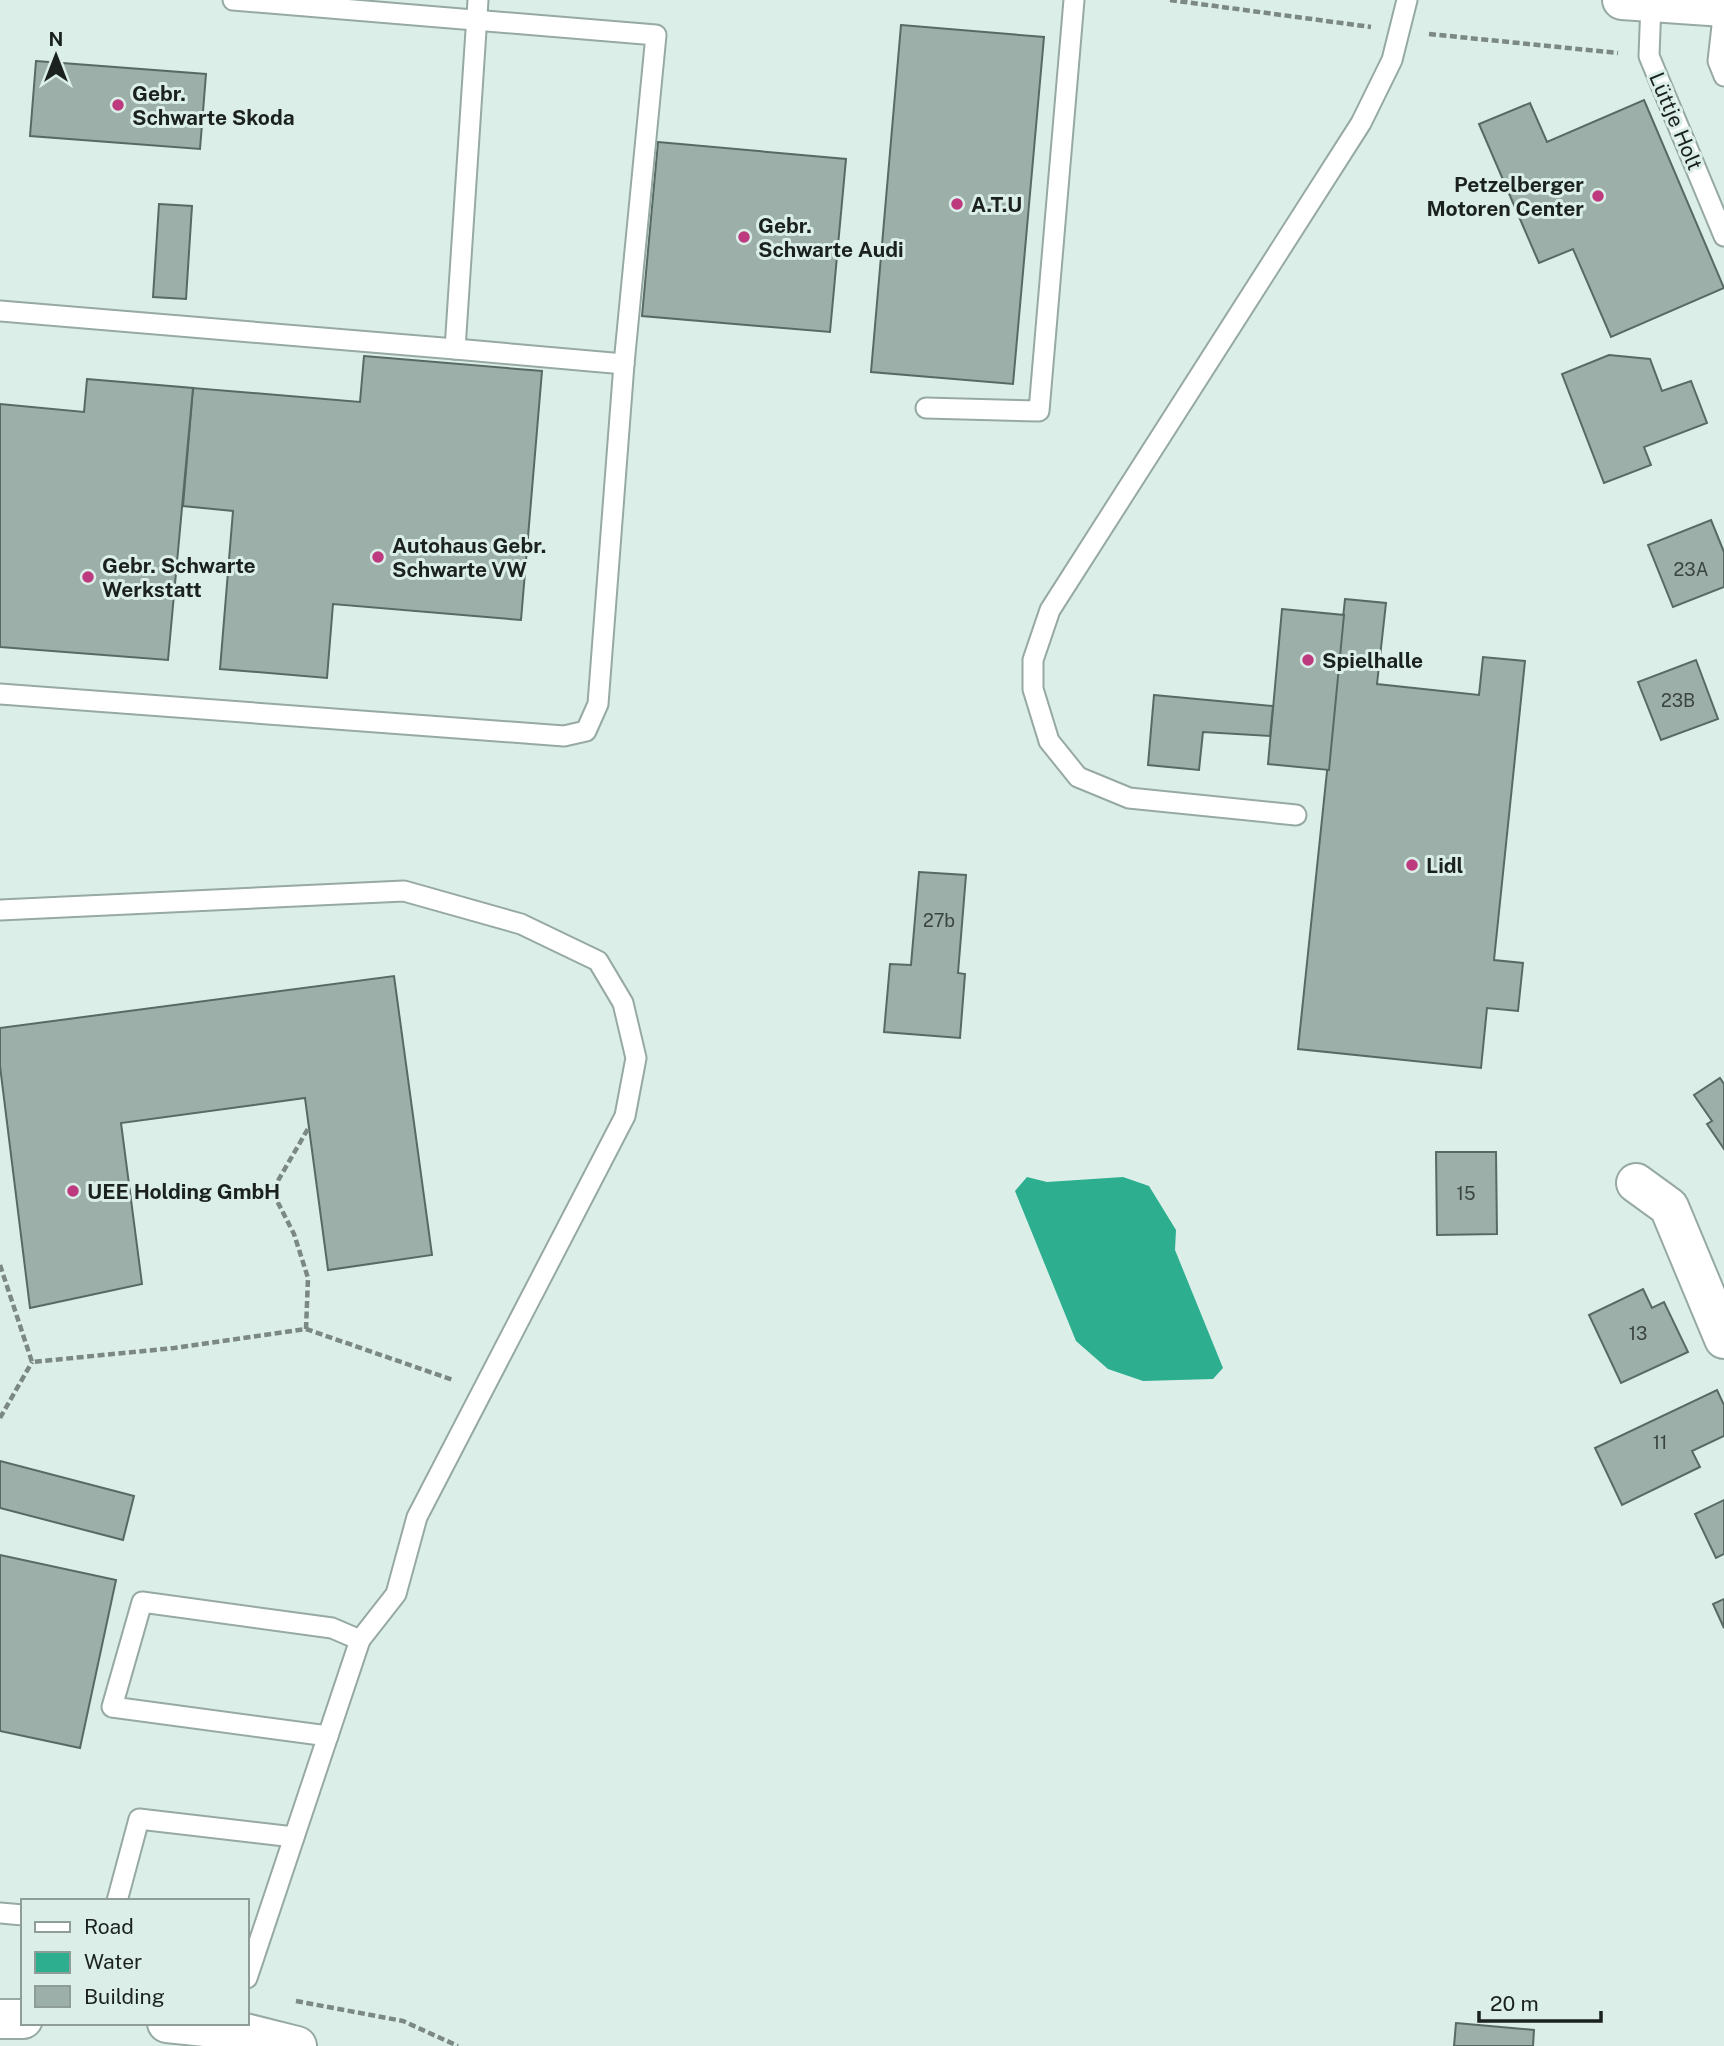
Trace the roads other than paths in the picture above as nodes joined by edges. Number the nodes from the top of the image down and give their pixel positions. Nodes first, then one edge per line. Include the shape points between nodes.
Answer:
1 (233, 0) edge
2 (478, 0) edge
3 (1074, 0) edge
4 (1407, 0) edge
5 (1636, 1) edge
6 (1724, 7) edge
7 (477, 20) junction
8 (1724, 76) edge
9 (1724, 236) edge
10 (0, 311) edge
11 (455, 349) junction
12 (624, 364) junction
13 (926, 408) dead end
14 (0, 694) edge
15 (1296, 815) dead end
16 (0, 911) edge
17 (1636, 1183) dead end
18 (1724, 1339) edge
19 (360, 1640) junction
20 (328, 1736) junction
21 (294, 1837) junction
22 (118, 1899) edge
23 (0, 1913) edge
24 (21, 1915) edge
25 (253, 1941) edge
26 (248, 1972) edge
27 (0, 2019) edge
28 (21, 2019) edge
29 (211, 2025) edge
30 (233, 2026) edge
31 (297, 2046) edge

1 - 7 lane
2 - 7 lane
3 - 13 lane via 1039,411
4 - 15 lane via 1392,60 1361,123 1050,610 1033,660 1033,689 1049,741 1078,777 1129,798
5 - 6 street
5 - 9 lane, Lüttje Holt via 1649,56
6 - 8 lane via 1718,61
7 - 11 lane
7 - 12 lane via 656,35
10 - 11 lane
11 - 12 lane
12 - 14 lane via 598,704 586,731 564,736
16 - 19 lane via 404,891 521,924 598,961 623,1003 636,1058 625,1116 417,1517 396,1594
17 - 18 street via 1669,1207
19 - 20 lane
19 - 20 lane via 332,1628 142,1602 112,1707
20 - 21 lane
21 - 22 lane via 139,1819
21 - 25 lane
23 - 24 lane
25 - 26 lane
27 - 28 street
29 - 30 street
30 - 31 street

